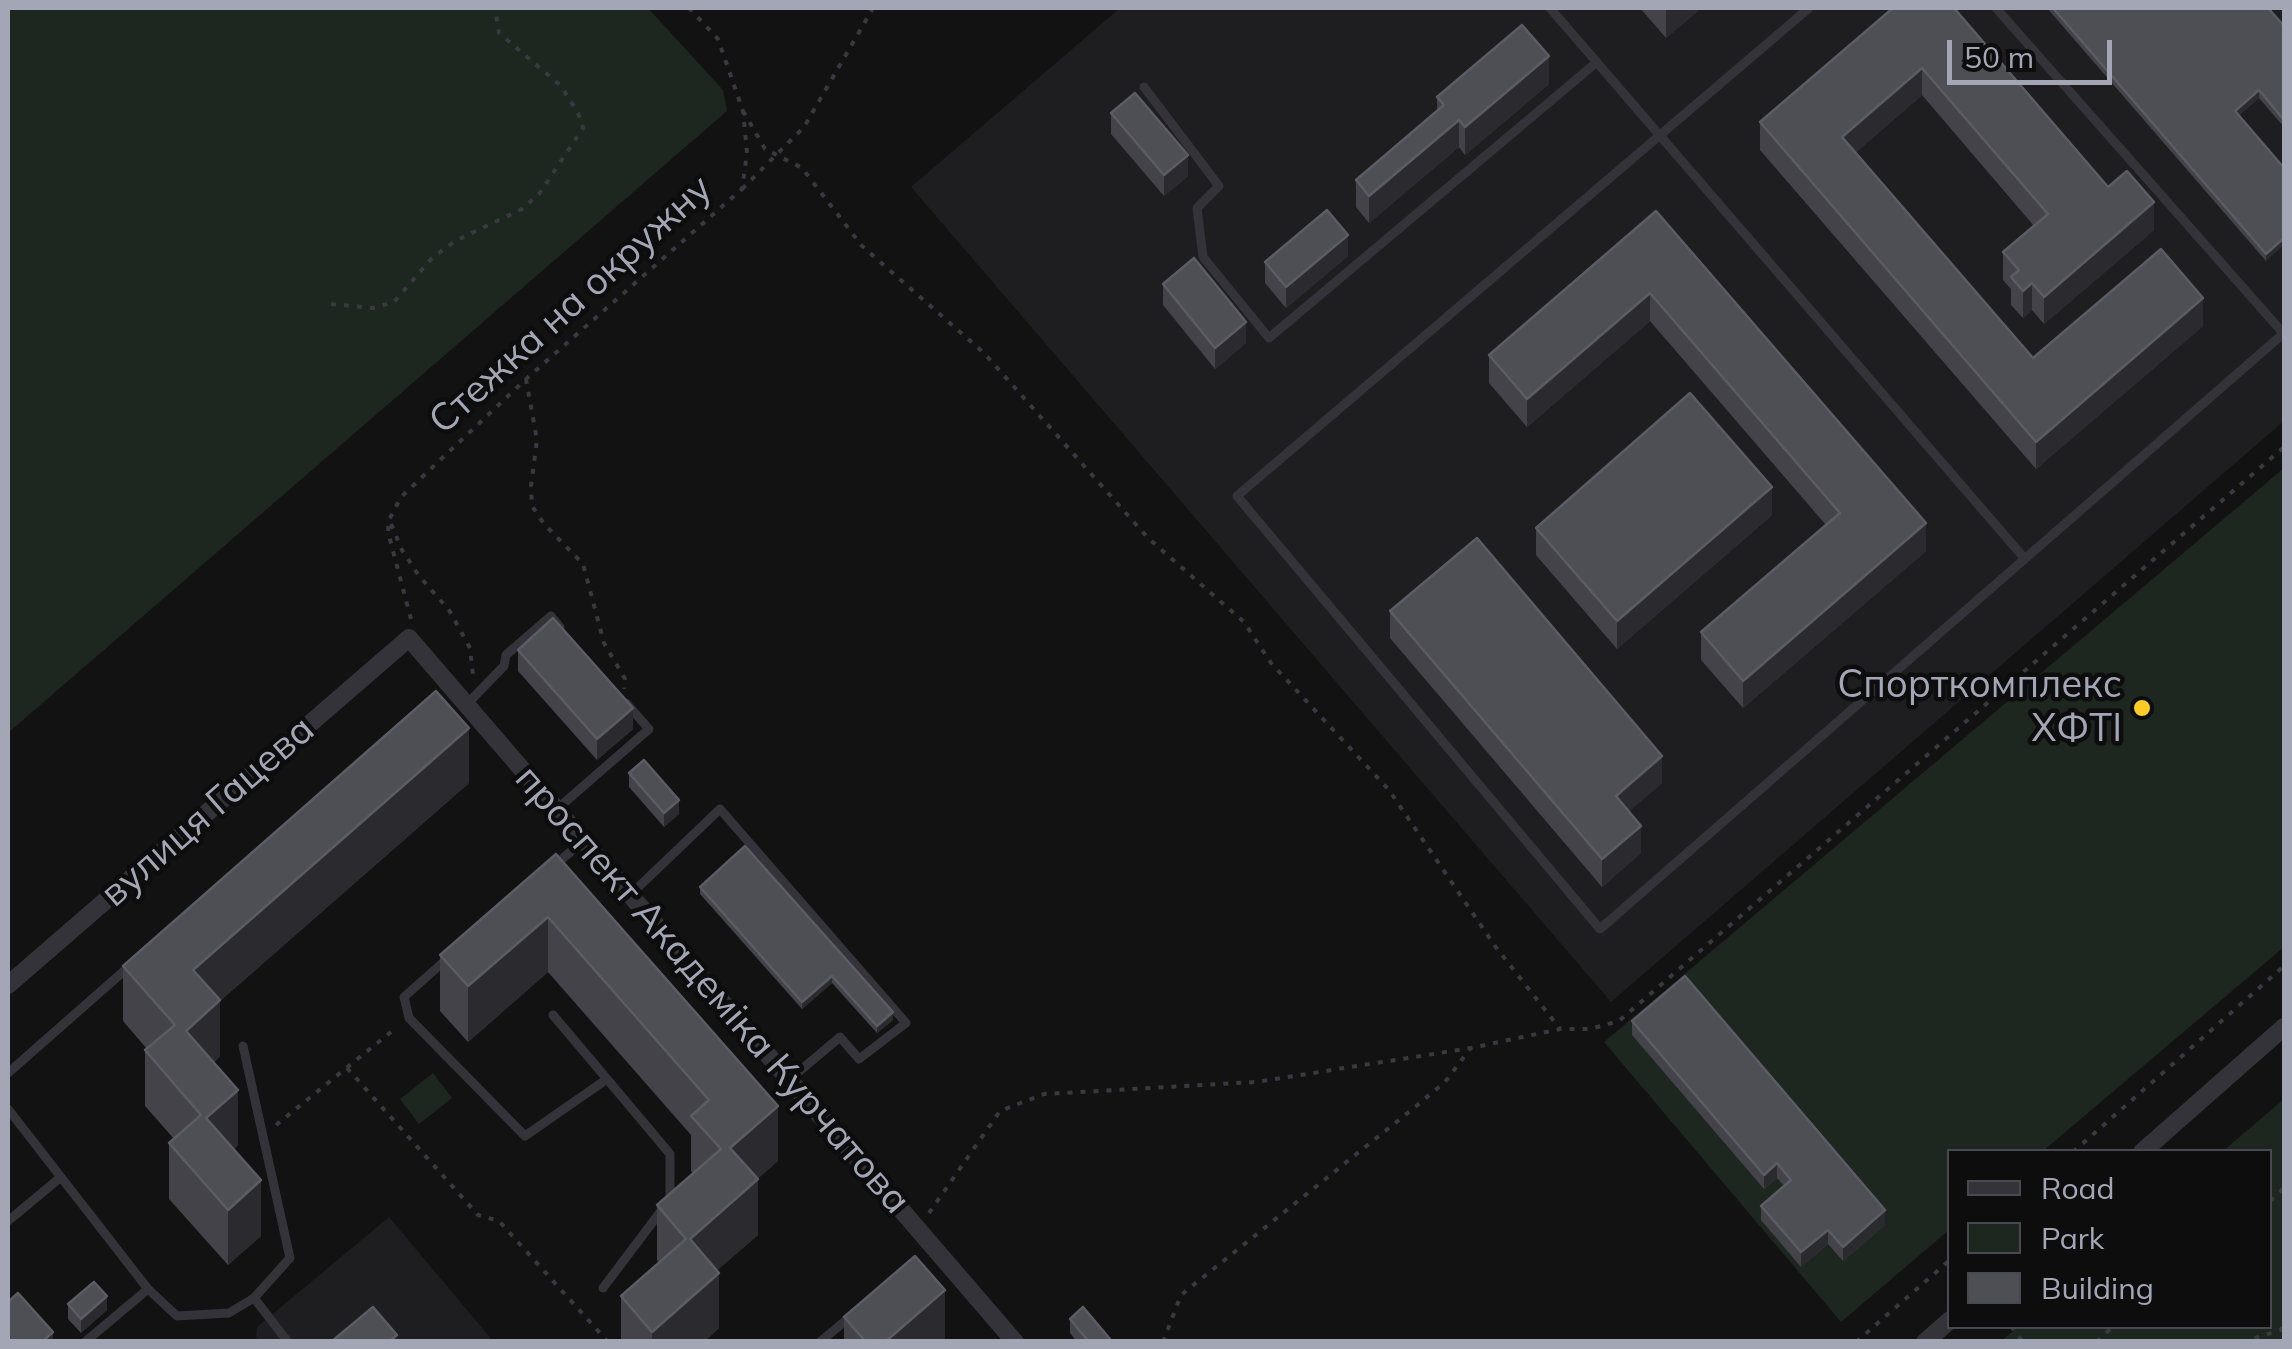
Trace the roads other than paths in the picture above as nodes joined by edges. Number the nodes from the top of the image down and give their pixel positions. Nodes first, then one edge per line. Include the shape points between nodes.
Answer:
1 (1550, 8) edge
2 (1810, 8) edge
3 (1996, 8) edge
4 (1597, 62) junction
5 (1144, 88) dead end
6 (1660, 135) junction
7 (2284, 334) edge
8 (2026, 559) junction
9 (562, 630) edge
10 (409, 638) joint
11 (451, 687) junction
12 (622, 698) edge
13 (436, 700) edge
14 (468, 703) junction
15 (556, 810) junction
16 (584, 841) junction
17 (554, 867) edge
18 (630, 896) junction
19 (464, 945) edge
20 (137, 960) edge
21 (8, 986) edge
22 (553, 1015) dead end
23 (2284, 1027) edge
24 (242, 1046) dead end
25 (8, 1073) edge
26 (607, 1079) junction
27 (789, 1080) junction
28 (8, 1109) edge
29 (2145, 1149) edge
30 (60, 1177) junction
31 (8, 1221) edge
32 (604, 1288) dead end
33 (148, 1289) junction
34 (254, 1298) junction
35 (863, 1307) edge
36 (1947, 1323) edge
37 (84, 1342) edge
38 (288, 1342) edge
39 (820, 1342) edge
40 (1015, 1342) edge
41 (1925, 1342) edge

1 - 4 lane
2 - 6 lane
3 - 7 lane
4 - 5 lane via 1268,338 1202,257 1197,208 1219,186
4 - 6 lane
6 - 8 lane
6 - 8 lane via 1237,496 1600,929
7 - 8 lane
9 - 14 lane via 551,616 506,655 504,666
10 - 11 street, проспект Академіка Курчатова
10 - 21 street, вулиця Гацева
11 - 13 lane
11 - 14 street, проспект Академіка Курчатова
12 - 15 lane via 649,729
14 - 15 street, проспект Академіка Курчатова
15 - 16 street, проспект Академіка Курчатова
16 - 17 lane
16 - 18 street, проспект Академіка Курчатова
18 - 27 street, проспект Академіка Курчатова
18 - 27 lane via 720,809 906,1023 859,1059 840,1037
19 - 26 lane via 404,997 408,1018 525,1136
20 - 25 lane
22 - 26 lane
23 - 29 street
24 - 34 lane via 290,1258
26 - 32 lane via 670,1154 670,1199
27 - 40 street, проспект Академіка Курчатова via 928,1255
28 - 30 lane
30 - 31 lane
30 - 33 lane
33 - 34 lane via 177,1316 229,1313
33 - 37 lane
34 - 38 lane
35 - 39 lane
36 - 41 street

